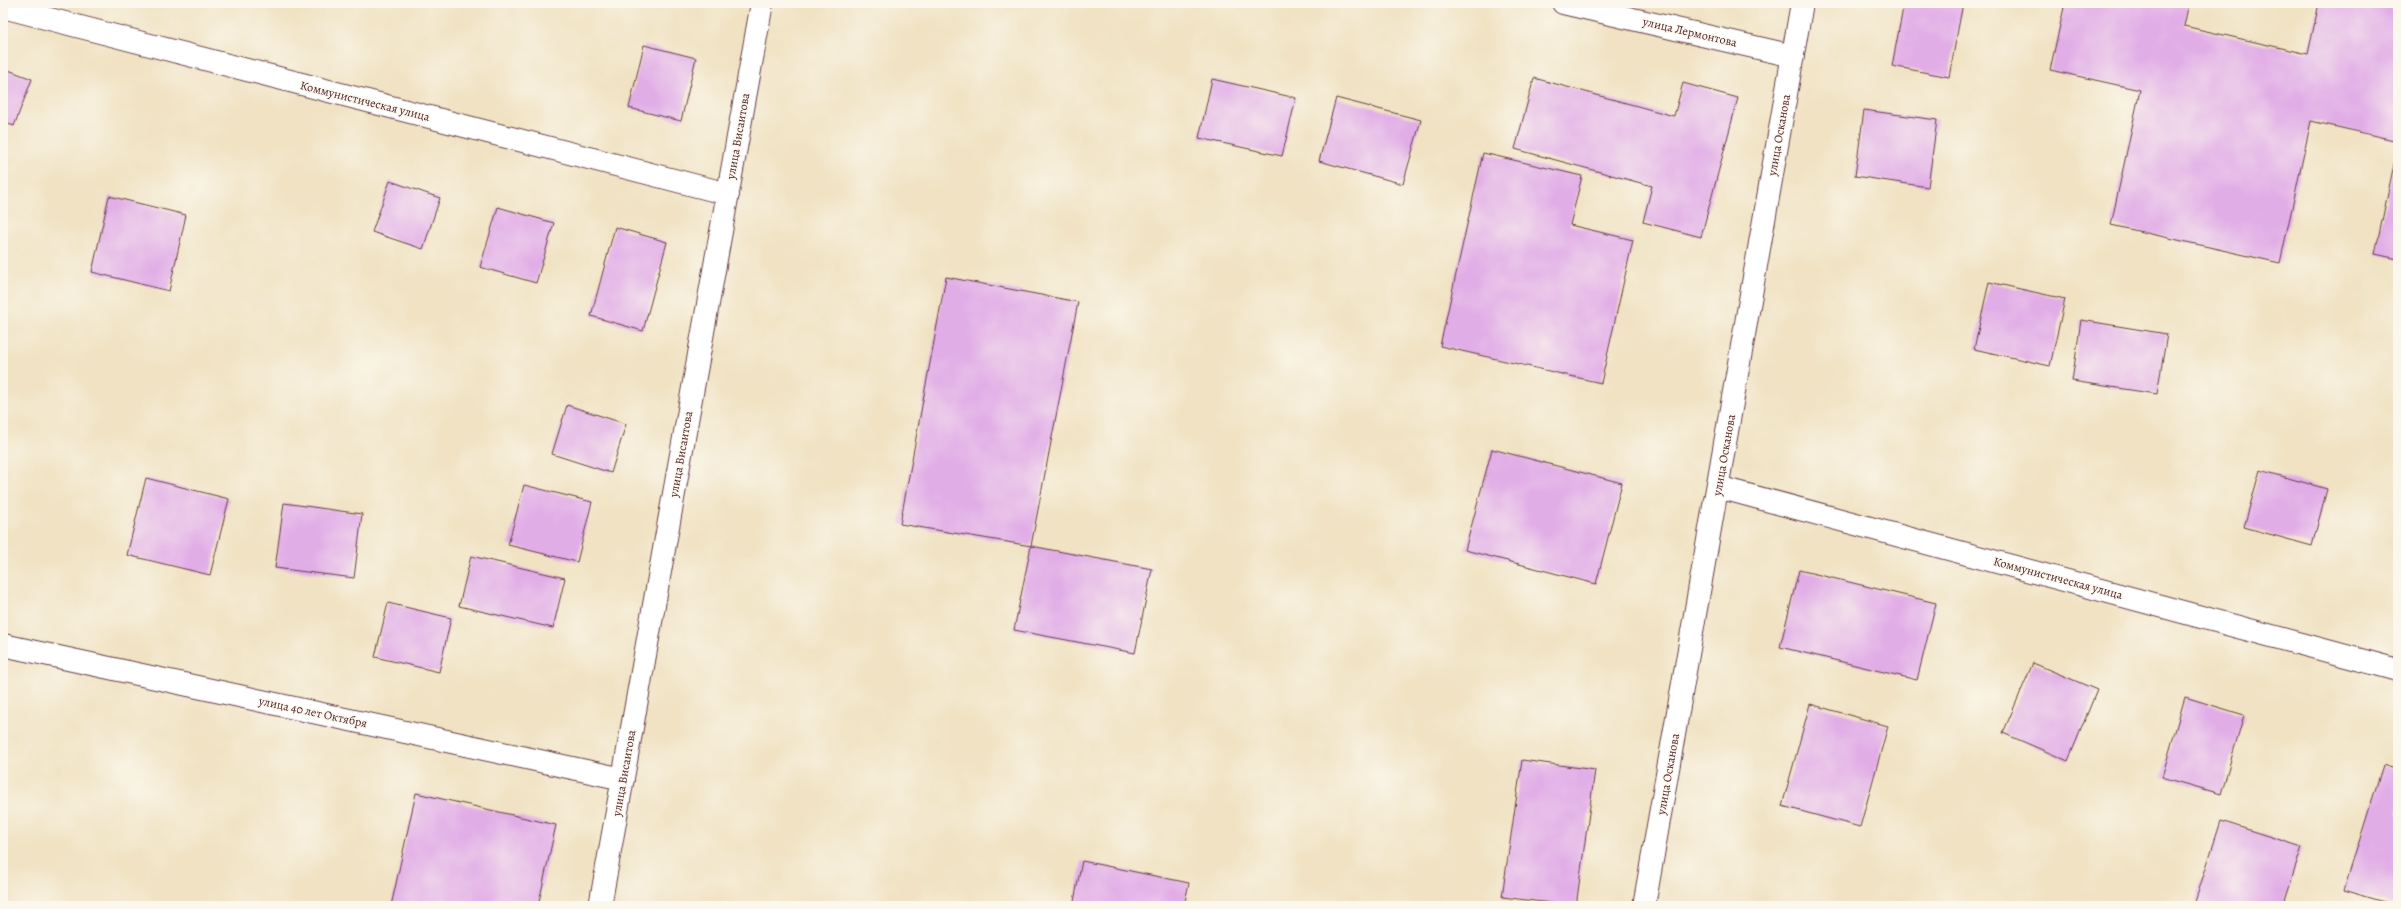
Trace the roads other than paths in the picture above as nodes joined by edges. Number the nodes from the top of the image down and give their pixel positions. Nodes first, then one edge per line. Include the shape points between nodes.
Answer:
1 (762, 3) edge
2 (1563, 3) edge
3 (1802, 3) edge
4 (3, 7) edge
5 (1793, 56) junction
6 (728, 194) junction
7 (1718, 487) junction
8 (3, 645) edge
9 (2398, 670) edge
10 (622, 779) junction
11 (600, 906) edge
12 (1644, 906) edge

1 - 6 street, улица Висаитова
2 - 5 street, улица Лермонтова
3 - 5 street, улица Осканова
4 - 6 street, Коммунистическая улица
5 - 7 street, улица Осканова
6 - 10 street, улица Висаитова
7 - 9 street, Коммунистическая улица
7 - 12 street, улица Осканова
8 - 10 street, улица 40 лет Октября
10 - 11 street, улица Висаитова

